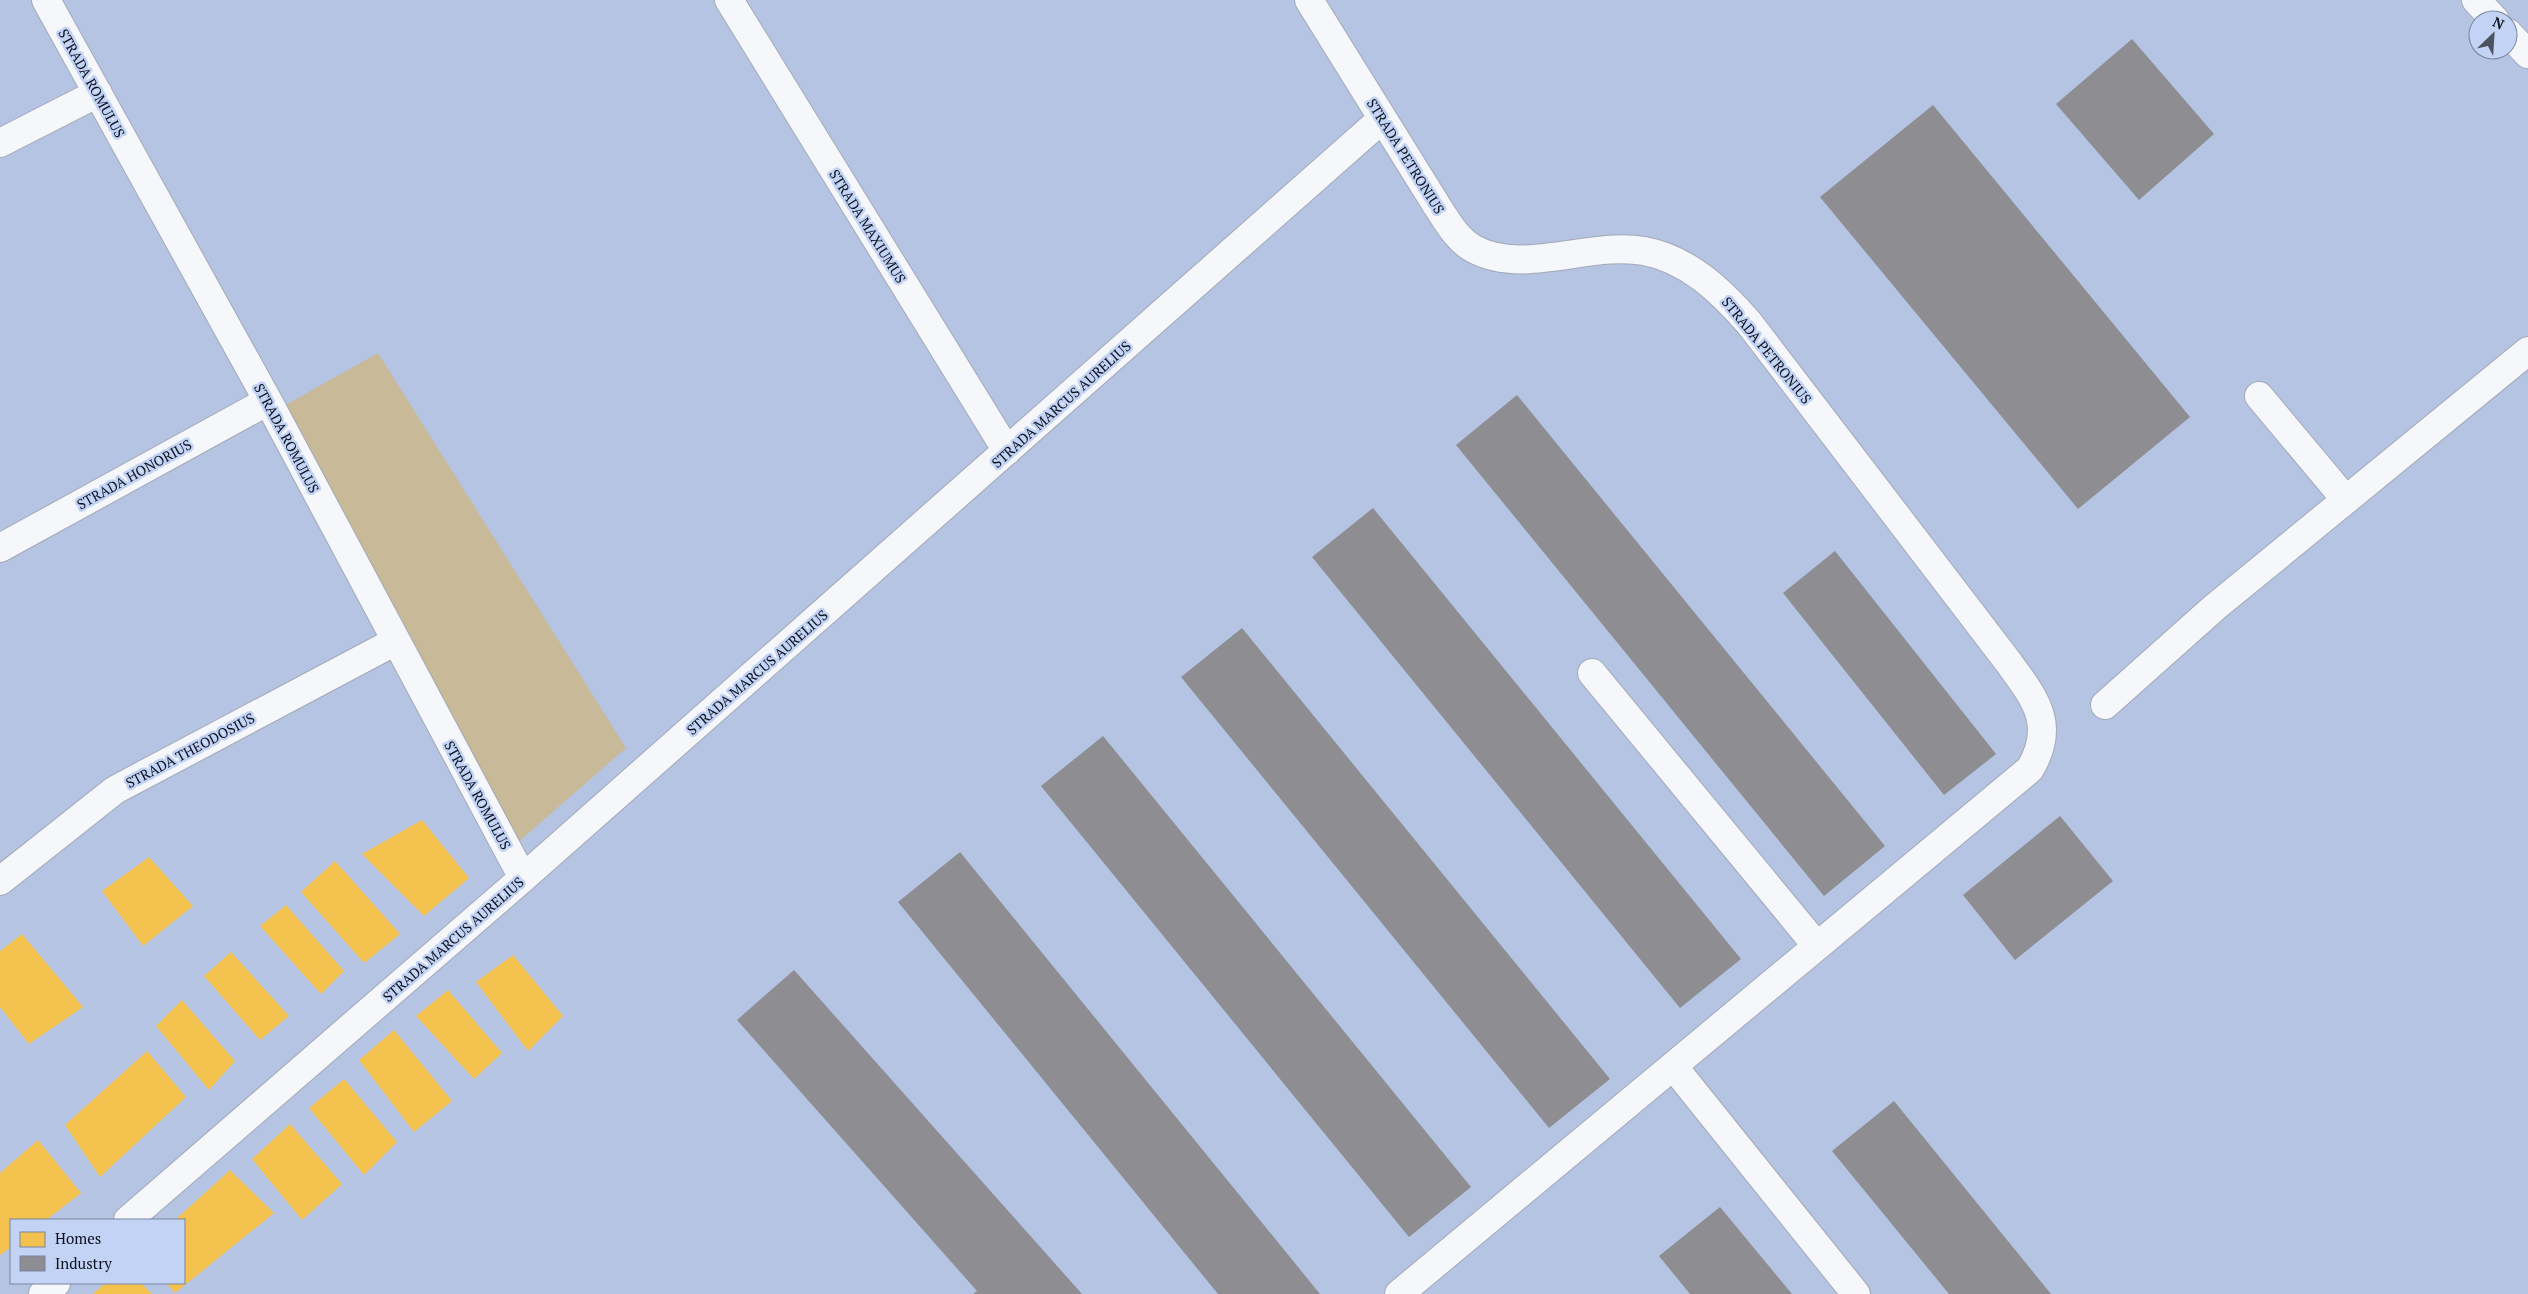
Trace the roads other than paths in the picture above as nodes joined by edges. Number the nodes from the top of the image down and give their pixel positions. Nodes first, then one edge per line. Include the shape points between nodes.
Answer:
1 (46, 0) edge
2 (729, 0) edge
3 (1310, 0) edge
4 (2476, 0) edge
5 (2486, 10) edge
6 (2518, 44) edge
7 (2528, 54) edge
8 (98, 93) junction
9 (1382, 119) junction
10 (0, 143) edge
11 (2528, 351) edge
12 (2259, 396) dead end
13 (268, 401) junction
14 (1007, 451) junction
15 (2346, 500) junction
16 (0, 548) edge
17 (394, 642) junction
18 (1592, 673) dead end
19 (2105, 705) dead end
20 (523, 878) junction
21 (0, 882) edge
22 (1817, 946) junction
23 (1673, 1066) junction
24 (129, 1219) edge
25 (55, 1284) edge
26 (43, 1294) edge
27 (1400, 1294) edge
28 (1856, 1294) edge

1 - 8 street, STRADA ROMULUS
2 - 14 street, STRADA MAXIUMUS
3 - 9 street, STRADA PETRONIUS
4 - 5 street
6 - 7 street
8 - 10 street
8 - 13 street, STRADA ROMULUS
9 - 14 street, STRADA MARCUS AURELIUS
9 - 22 street, STRADA PETRONIUS via 1455,233 1473,248 1492,256 1515,259 1616,249 1644,251 1686,267 1726,297 2027,687 2041,718 2044,735 2039,754 2030,769
11 - 15 street
12 - 15 street
13 - 16 street, STRADA HONORIUS
13 - 17 street, STRADA ROMULUS
14 - 20 street, STRADA MARCUS AURELIUS
15 - 19 street via 2215,607
17 - 20 street, STRADA ROMULUS
17 - 21 street, STRADA THEODOSIUS via 115,790
18 - 22 street
20 - 24 street, STRADA MARCUS AURELIUS
22 - 23 street
23 - 27 street
23 - 28 street
25 - 26 street

